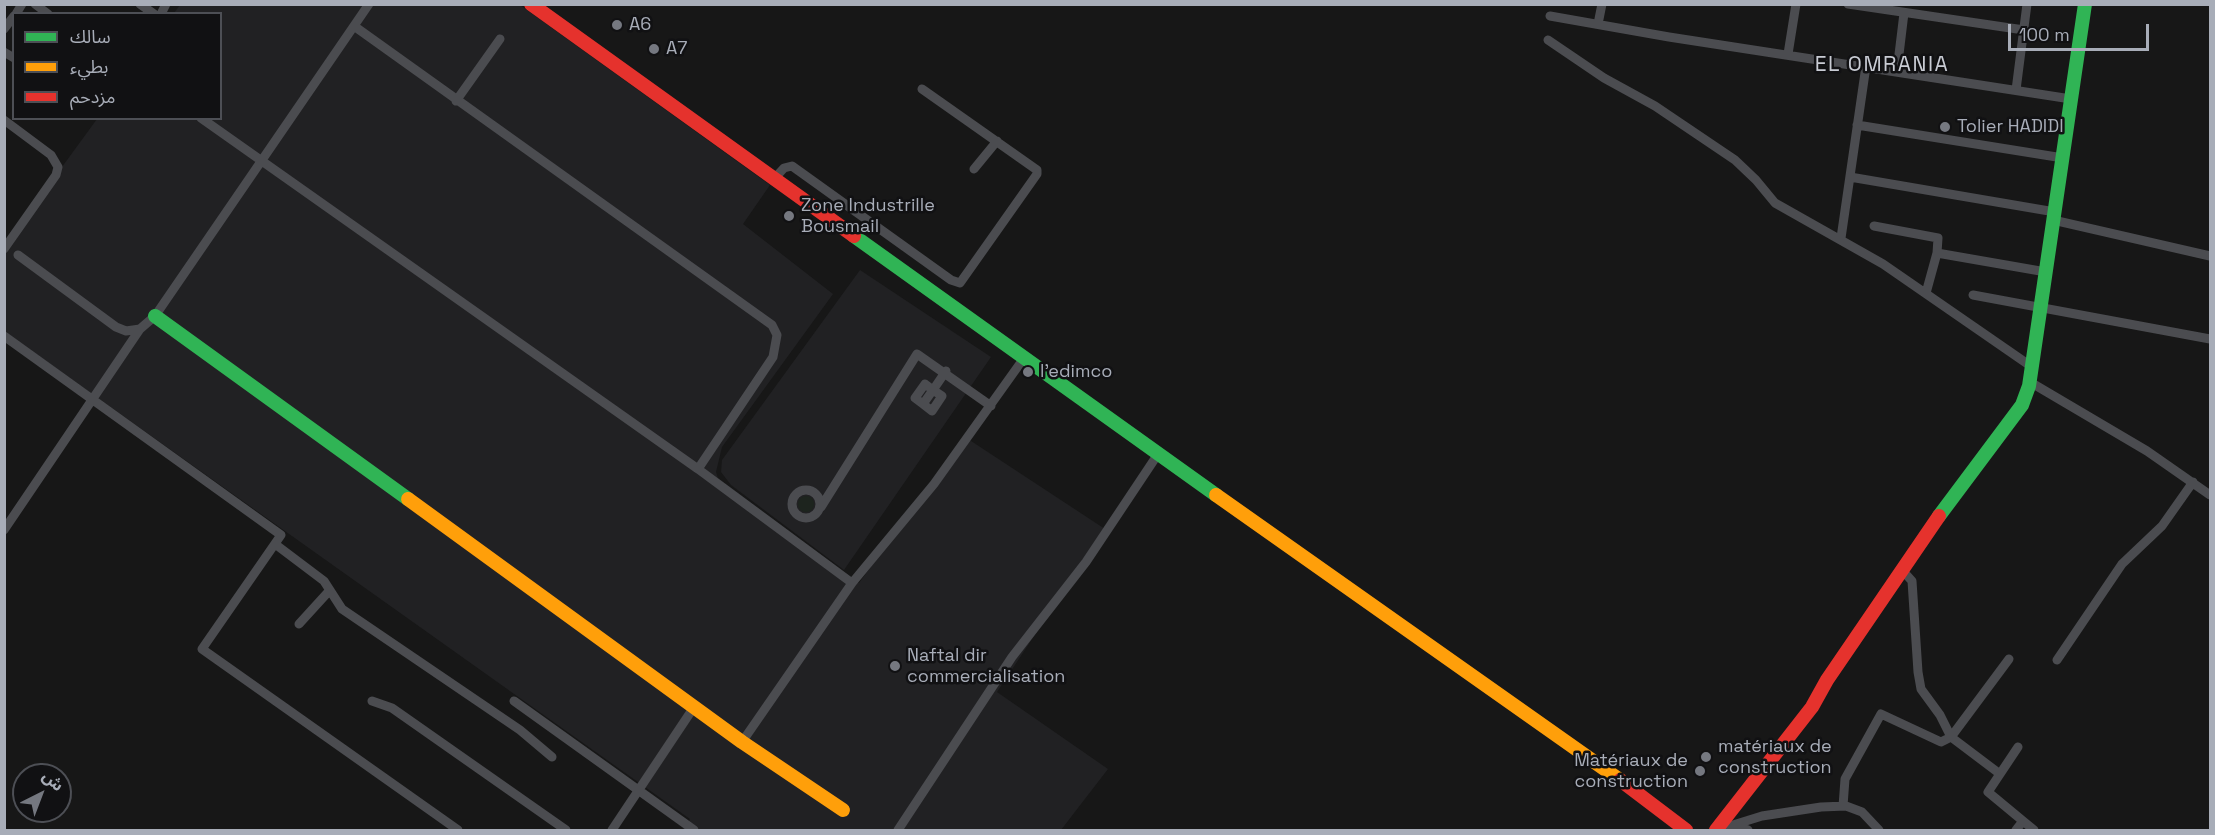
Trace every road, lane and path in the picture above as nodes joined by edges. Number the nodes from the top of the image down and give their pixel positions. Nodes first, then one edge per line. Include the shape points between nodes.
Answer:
1 (369, 4) edge
2 (531, 4) edge
3 (1602, 4) edge
4 (1796, 4) edge
5 (1848, 4) edge
6 (2027, 4) edge
7 (2085, 4) edge
8 (1904, 13) junction
9 (1550, 16) dead end
10 (1598, 24) junction
11 (354, 26) junction
12 (2024, 30) junction
13 (500, 39) dead end
14 (1548, 39) dead end
15 (1788, 54) junction
16 (1866, 66) junction
17 (1898, 71) junction
18 (922, 89) dead end
19 (2016, 90) junction
20 (2071, 99) junction
21 (456, 100) junction
22 (4, 120) edge
23 (204, 120) edge
24 (1857, 125) junction
25 (997, 141) junction
26 (2063, 158) junction
27 (261, 160) junction
28 (974, 169) dead end
29 (1850, 177) junction
30 (774, 179) junction
31 (2054, 216) junction
32 (1874, 226) dead end
33 (1841, 238) junction
34 (4, 249) edge
35 (1937, 253) junction
36 (18, 255) dead end
37 (2211, 256) edge
38 (2046, 272) junction
39 (1926, 293) junction
40 (1973, 295) dead end
41 (2040, 307) junction
42 (155, 316) junction
43 (140, 329) junction
44 (4, 336) edge
45 (2211, 339) edge
46 (1024, 358) junction
47 (2032, 367) junction
48 (946, 371) junction
49 (2030, 382) junction
50 (93, 400) junction
51 (923, 404) dead end
52 (991, 405) junction
53 (1158, 454) junction
54 (698, 469) junction
55 (2193, 482) junction
56 (2211, 495) edge
57 (821, 507) dead end
58 (4, 530) edge
59 (274, 544) junction
60 (1902, 570) junction
61 (852, 583) junction
62 (330, 590) junction
63 (300, 624) dead end
64 (2009, 659) dead end
65 (2057, 660) dead end
66 (372, 701) dead end
67 (514, 701) dead end
68 (694, 707) junction
69 (1951, 737) junction
70 (742, 742) junction
71 (2018, 747) dead end
72 (552, 757) dead end
73 (2000, 774) junction
74 (639, 790) junction
75 (1843, 806) junction
76 (843, 810) dead end
77 (2023, 821) junction
78 (1736, 824) junction
79 (458, 831) edge
80 (566, 831) edge
81 (612, 831) edge
82 (694, 831) edge
83 (898, 831) edge
84 (1686, 831) edge
85 (1716, 831) edge
86 (1748, 831) edge
87 (1879, 831) edge
88 (2016, 831) edge
89 (2034, 831) edge

1 - 11 street
2 - 30 street
3 - 10 street
4 - 15 street
5 - 8 street
6 - 12 street
7 - 20 street
8 - 12 street
8 - 17 street
9 - 10 street
10 - 15 street
11 - 21 street
11 - 27 street
12 - 19 street
13 - 21 street
14 - 33 street via 1736,160 1775,203
15 - 16 street
16 - 17 street
16 - 24 street
17 - 19 street
18 - 25 street
19 - 20 street
20 - 26 street
21 - 54 street via 772,325 777,335 773,357
22 - 34 street via 51,155 58,167
23 - 27 street
24 - 26 street
24 - 29 street
25 - 28 street
25 - 30 street via 1036,168 1037,174 960,283 792,166 784,168
26 - 31 street
27 - 42 street
27 - 54 street
29 - 31 street
29 - 33 street
30 - 46 street
31 - 37 street
31 - 38 street
32 - 35 street via 1938,238
33 - 39 street
35 - 38 street
35 - 39 street
36 - 43 street via 116,327 126,331
38 - 41 street
39 - 47 street
40 - 41 street
41 - 45 street
41 - 47 street
42 - 43 street
42 - 68 street
43 - 50 street
44 - 50 street
46 - 52 street
46 - 53 street
47 - 49 street
48 - 51 street via 933,390 925,384 915,398
48 - 52 street
48 - 57 street via 917,354
49 - 55 street
49 - 60 street via 2022,405 2007,428
50 - 58 street
50 - 59 street via 281,535
52 - 61 street via 934,484
53 - 83 street via 1086,562 1012,657
53 - 84 street via 1676,820
54 - 61 street
55 - 56 street
55 - 65 street via 2162,526 2121,564
59 - 62 street via 324,580
59 - 79 street via 202,649
60 - 69 street via 1912,581 1921,689
60 - 85 street via 1812,707
61 - 70 street
62 - 63 street
62 - 72 street via 342,609 520,730
64 - 69 street
66 - 80 street via 392,708
67 - 74 street
68 - 70 street
68 - 74 street
69 - 73 street
69 - 75 street via 1941,742 1881,714 1845,778
70 - 76 street
71 - 73 street
73 - 77 street via 1988,792
74 - 81 street
74 - 82 street
75 - 78 street via 1762,816
75 - 87 street via 1862,812
77 - 88 street
77 - 89 street
78 - 85 street
78 - 86 street

